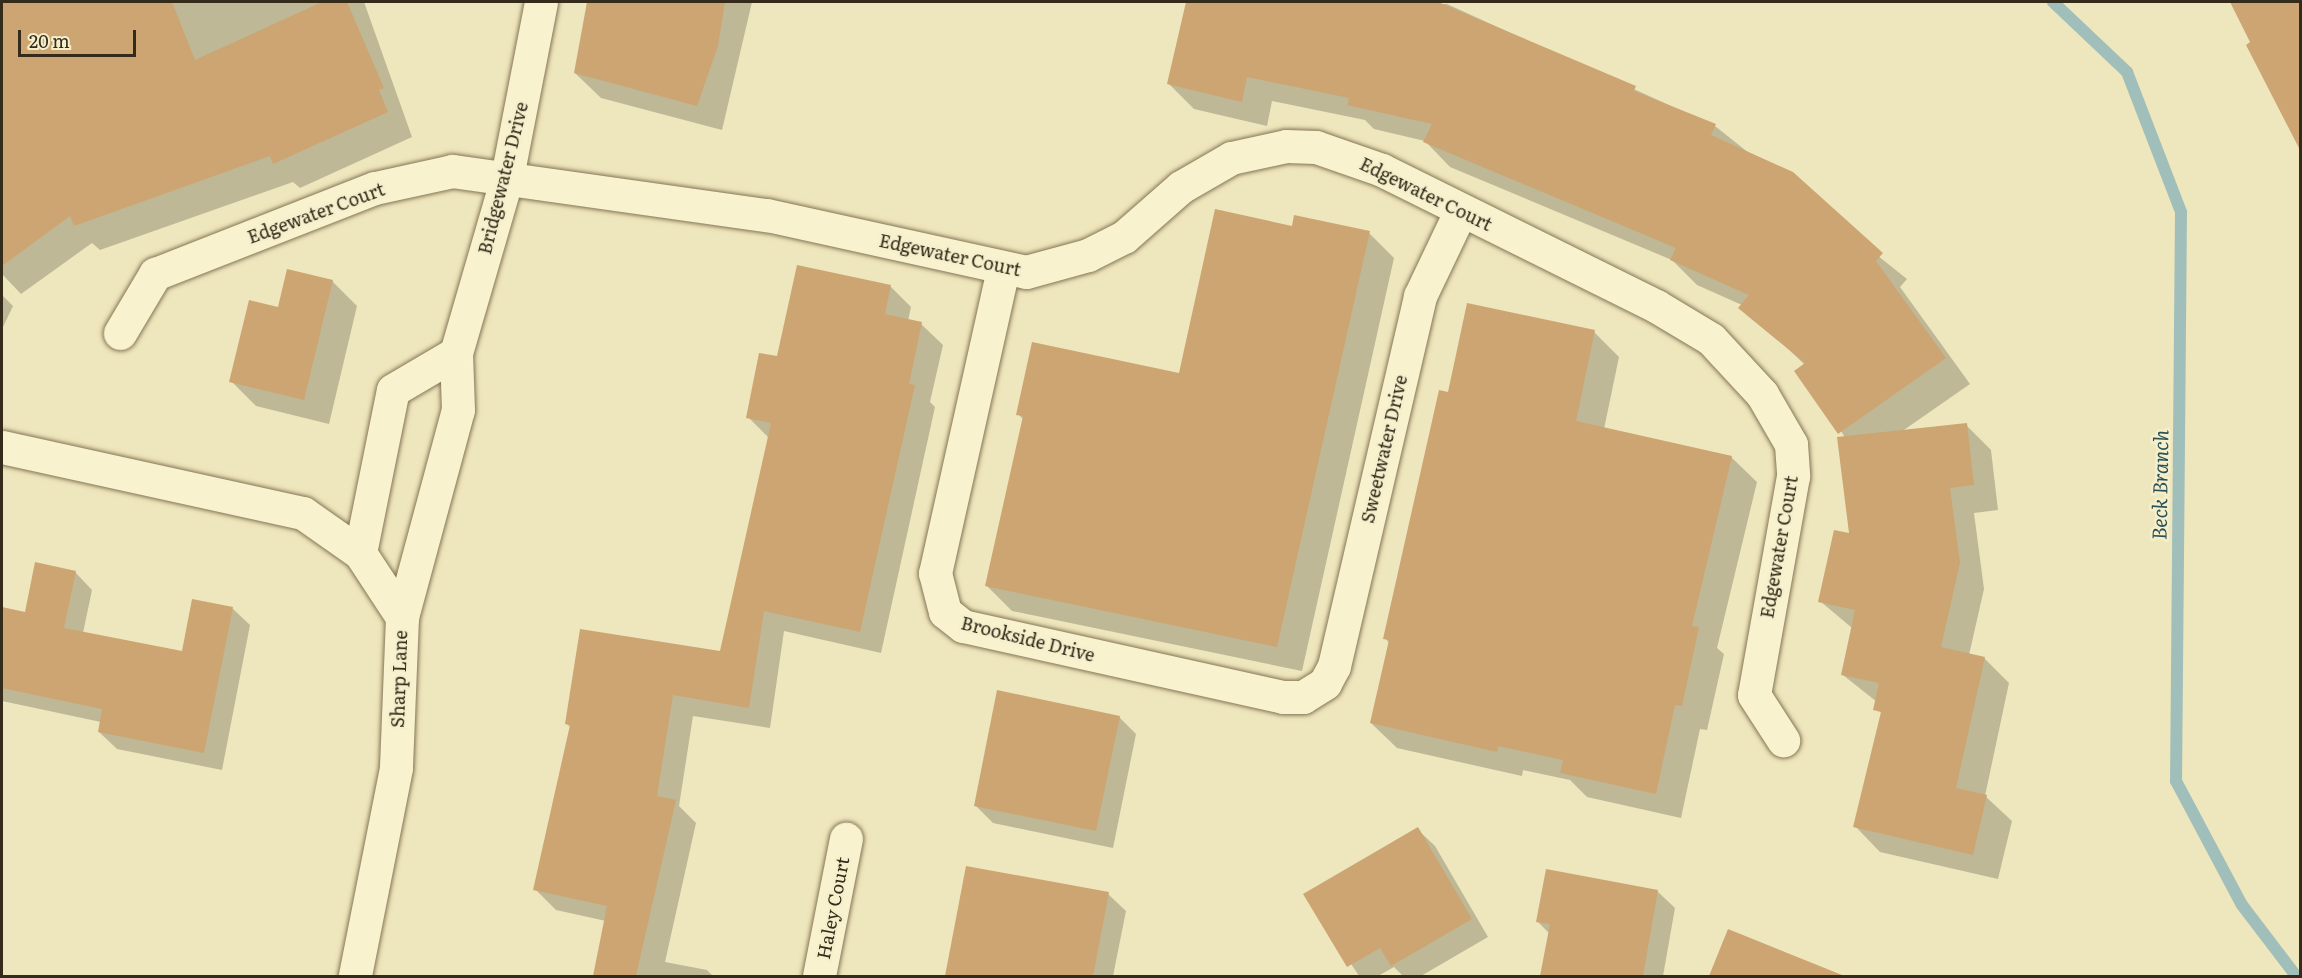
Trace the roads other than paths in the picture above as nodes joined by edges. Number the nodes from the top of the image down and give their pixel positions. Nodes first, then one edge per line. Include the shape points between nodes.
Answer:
1 (541, 2) edge
2 (507, 177) junction
3 (1461, 210) junction
4 (1003, 269) junction
5 (120, 333) dead end
6 (456, 353) junction
7 (2, 447) edge
8 (360, 553) junction
9 (402, 617) junction
10 (1317, 690) joint
11 (1783, 740) dead end
12 (846, 839) dead end
13 (355, 976) edge
14 (819, 976) edge

1 - 2 street, Bridgewater Drive
2 - 4 street, Edgewater Court via 767,215
2 - 5 street, Edgewater Court via 452,171 375,188 155,274
2 - 6 street, Bridgewater Drive
3 - 4 street, Edgewater Court via 1349,157 1286,146 1231,158 1207,170 1124,237 1088,255 1026,272
3 - 10 street, Sweetwater Drive via 1420,296 1334,666
3 - 11 street, Edgewater Court via 1656,306 1711,339 1762,394 1781,423 1791,444 1793,476 1754,695
4 - 10 street, Brookside Drive via 935,573 945,612 963,626 1283,697
6 - 8 street via 393,390
6 - 9 street, Bridgewater Drive via 458,410
7 - 8 street, Sharp Lane via 303,513
8 - 9 street, Sharp Lane
9 - 13 street, Sharp Lane via 396,768
12 - 14 street, Haley Court

